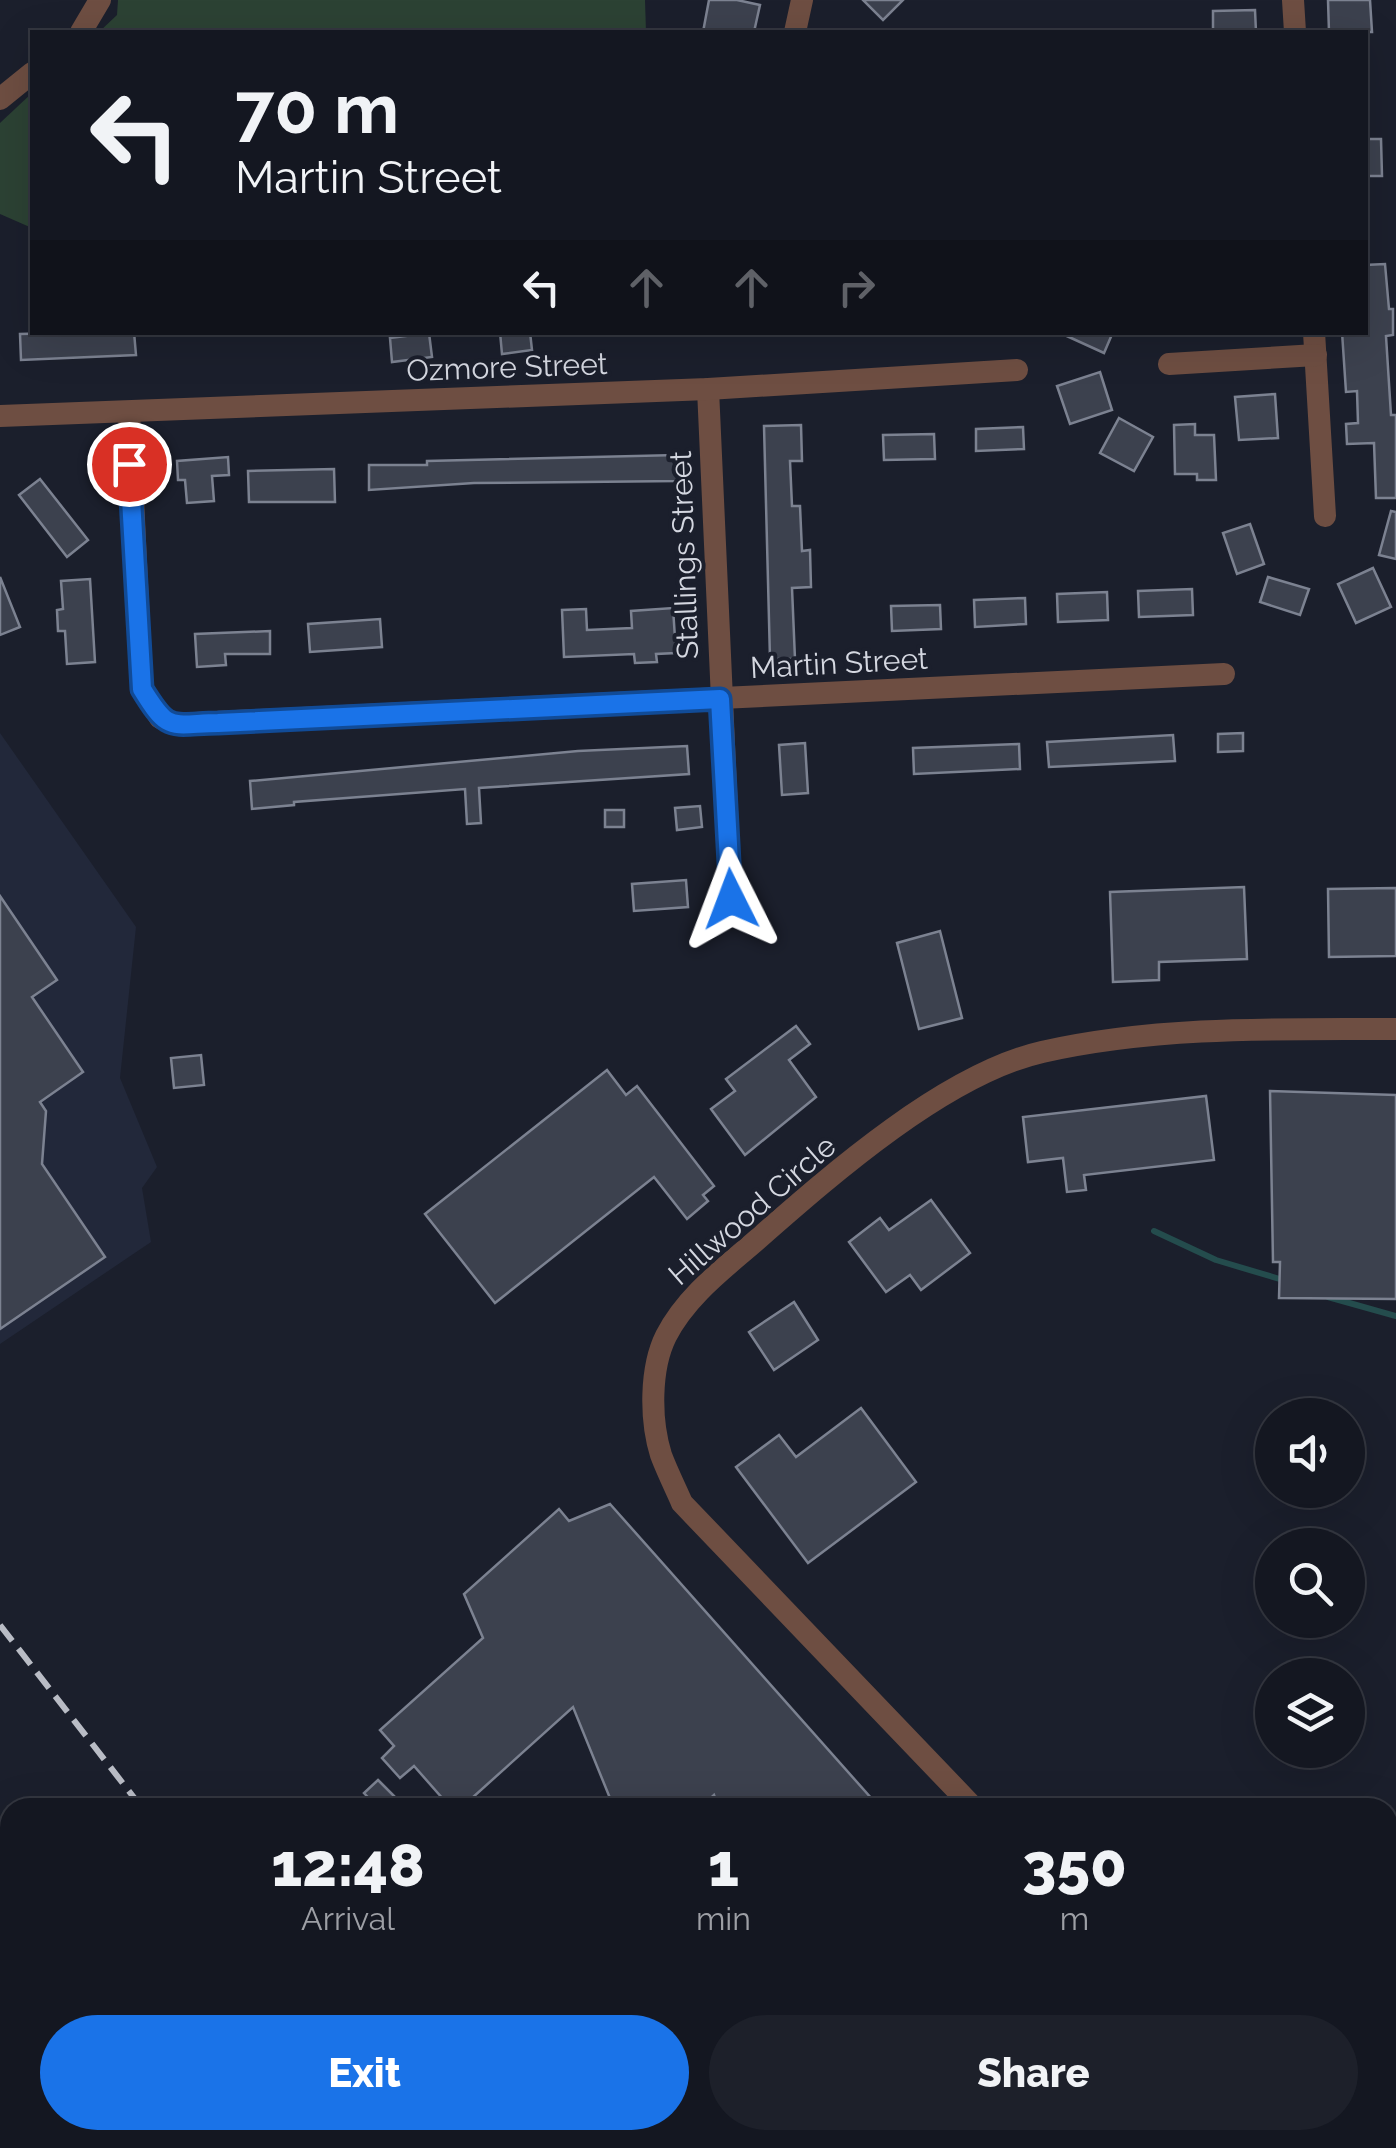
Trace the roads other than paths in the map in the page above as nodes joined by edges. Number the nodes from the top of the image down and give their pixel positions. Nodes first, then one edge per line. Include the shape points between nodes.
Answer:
1 (100, 0) edge
2 (802, 0) edge
3 (1294, 0) edge
4 (83, 30) edge
5 (795, 30) edge
6 (1295, 30) edge
7 (30, 75) edge
8 (0, 99) edge
9 (1315, 344) edge
10 (1169, 364) dead end
11 (1017, 370) dead end
12 (708, 389) junction
13 (129, 413) junction
14 (0, 416) edge
15 (1326, 516) dead end
16 (1224, 674) dead end
17 (720, 699) junction
18 (731, 899) dead end
19 (1396, 1028) edge
20 (964, 1798) edge

1 - 4 street
2 - 5 street
3 - 6 street
7 - 8 street
9 - 10 street
9 - 15 street
11 - 12 street, Ozmore Street
12 - 13 street, Ozmore Street
12 - 17 street, Stallings Street
13 - 14 street, Ozmore Street
13 - 17 street, Martin Street via 142,689 160,718 218,723
16 - 17 street, Martin Street
17 - 18 street, Stallings Street
19 - 20 street, Hillwood Circle via 1125,1038 1038,1053 966,1082 906,1119 774,1225 686,1304 664,1339 653,1391 660,1452 682,1504

